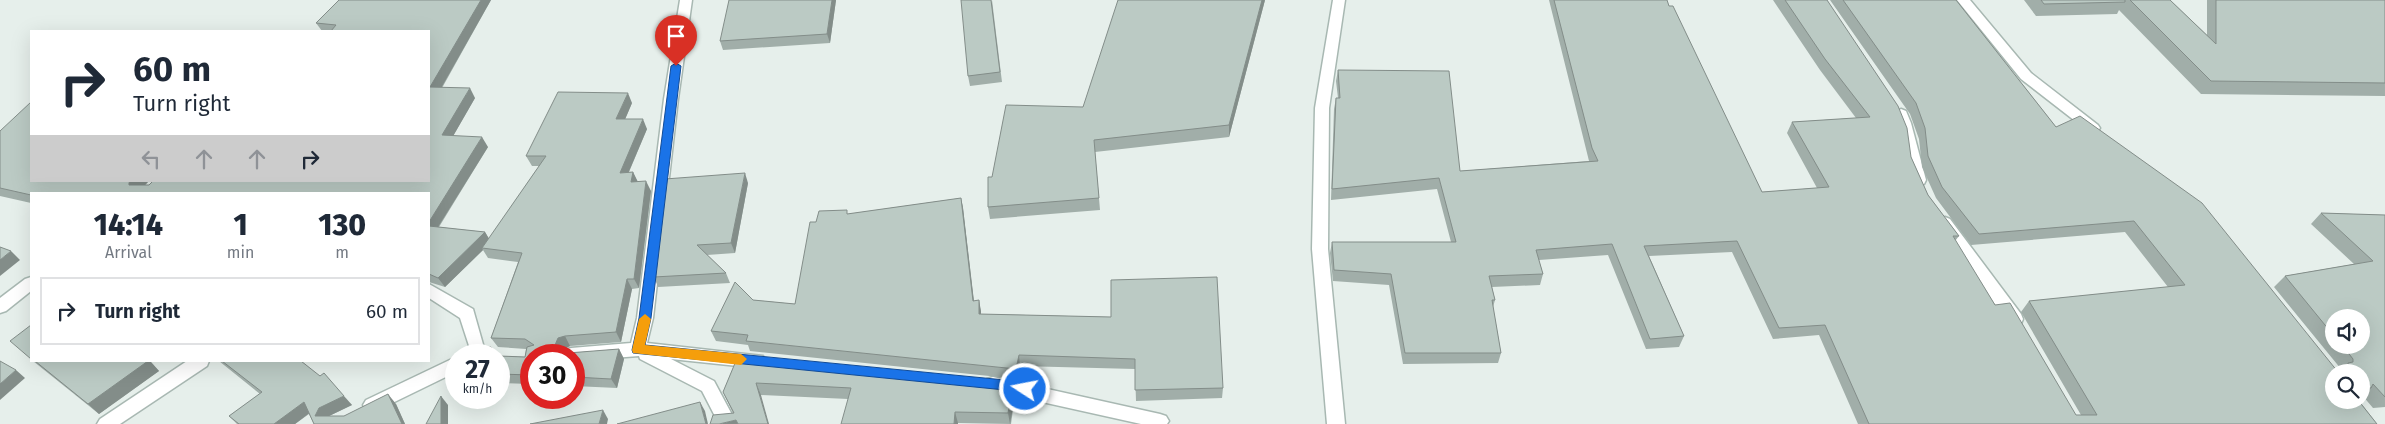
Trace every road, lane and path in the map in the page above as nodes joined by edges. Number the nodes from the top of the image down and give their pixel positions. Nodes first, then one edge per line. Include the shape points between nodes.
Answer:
1 (686, 0) edge
2 (1339, 0) edge
3 (1964, 0) edge
4 (1890, 99) edge
5 (2106, 137) edge
6 (1924, 192) edge
7 (1934, 209) edge
8 (30, 284) edge
9 (430, 291) edge
10 (0, 307) edge
11 (2024, 334) edge
12 (478, 344) edge
13 (638, 350) junction
14 (585, 354) edge
15 (199, 362) edge
16 (777, 363) edge
17 (445, 369) edge
18 (976, 382) edge
19 (360, 411) edge
20 (1160, 421) dead end
21 (106, 424) edge
22 (728, 424) edge
23 (1336, 424) edge

1 - 13 street via 645,318
2 - 23 street via 1322,108 1320,249
3 - 5 street via 2026,76
4 - 6 street via 1907,131 1913,167
7 - 11 street
8 - 10 street
9 - 12 street via 467,314
13 - 14 street
13 - 16 street
13 - 22 street via 708,386
15 - 21 street
17 - 19 street
18 - 20 street via 1005,385

